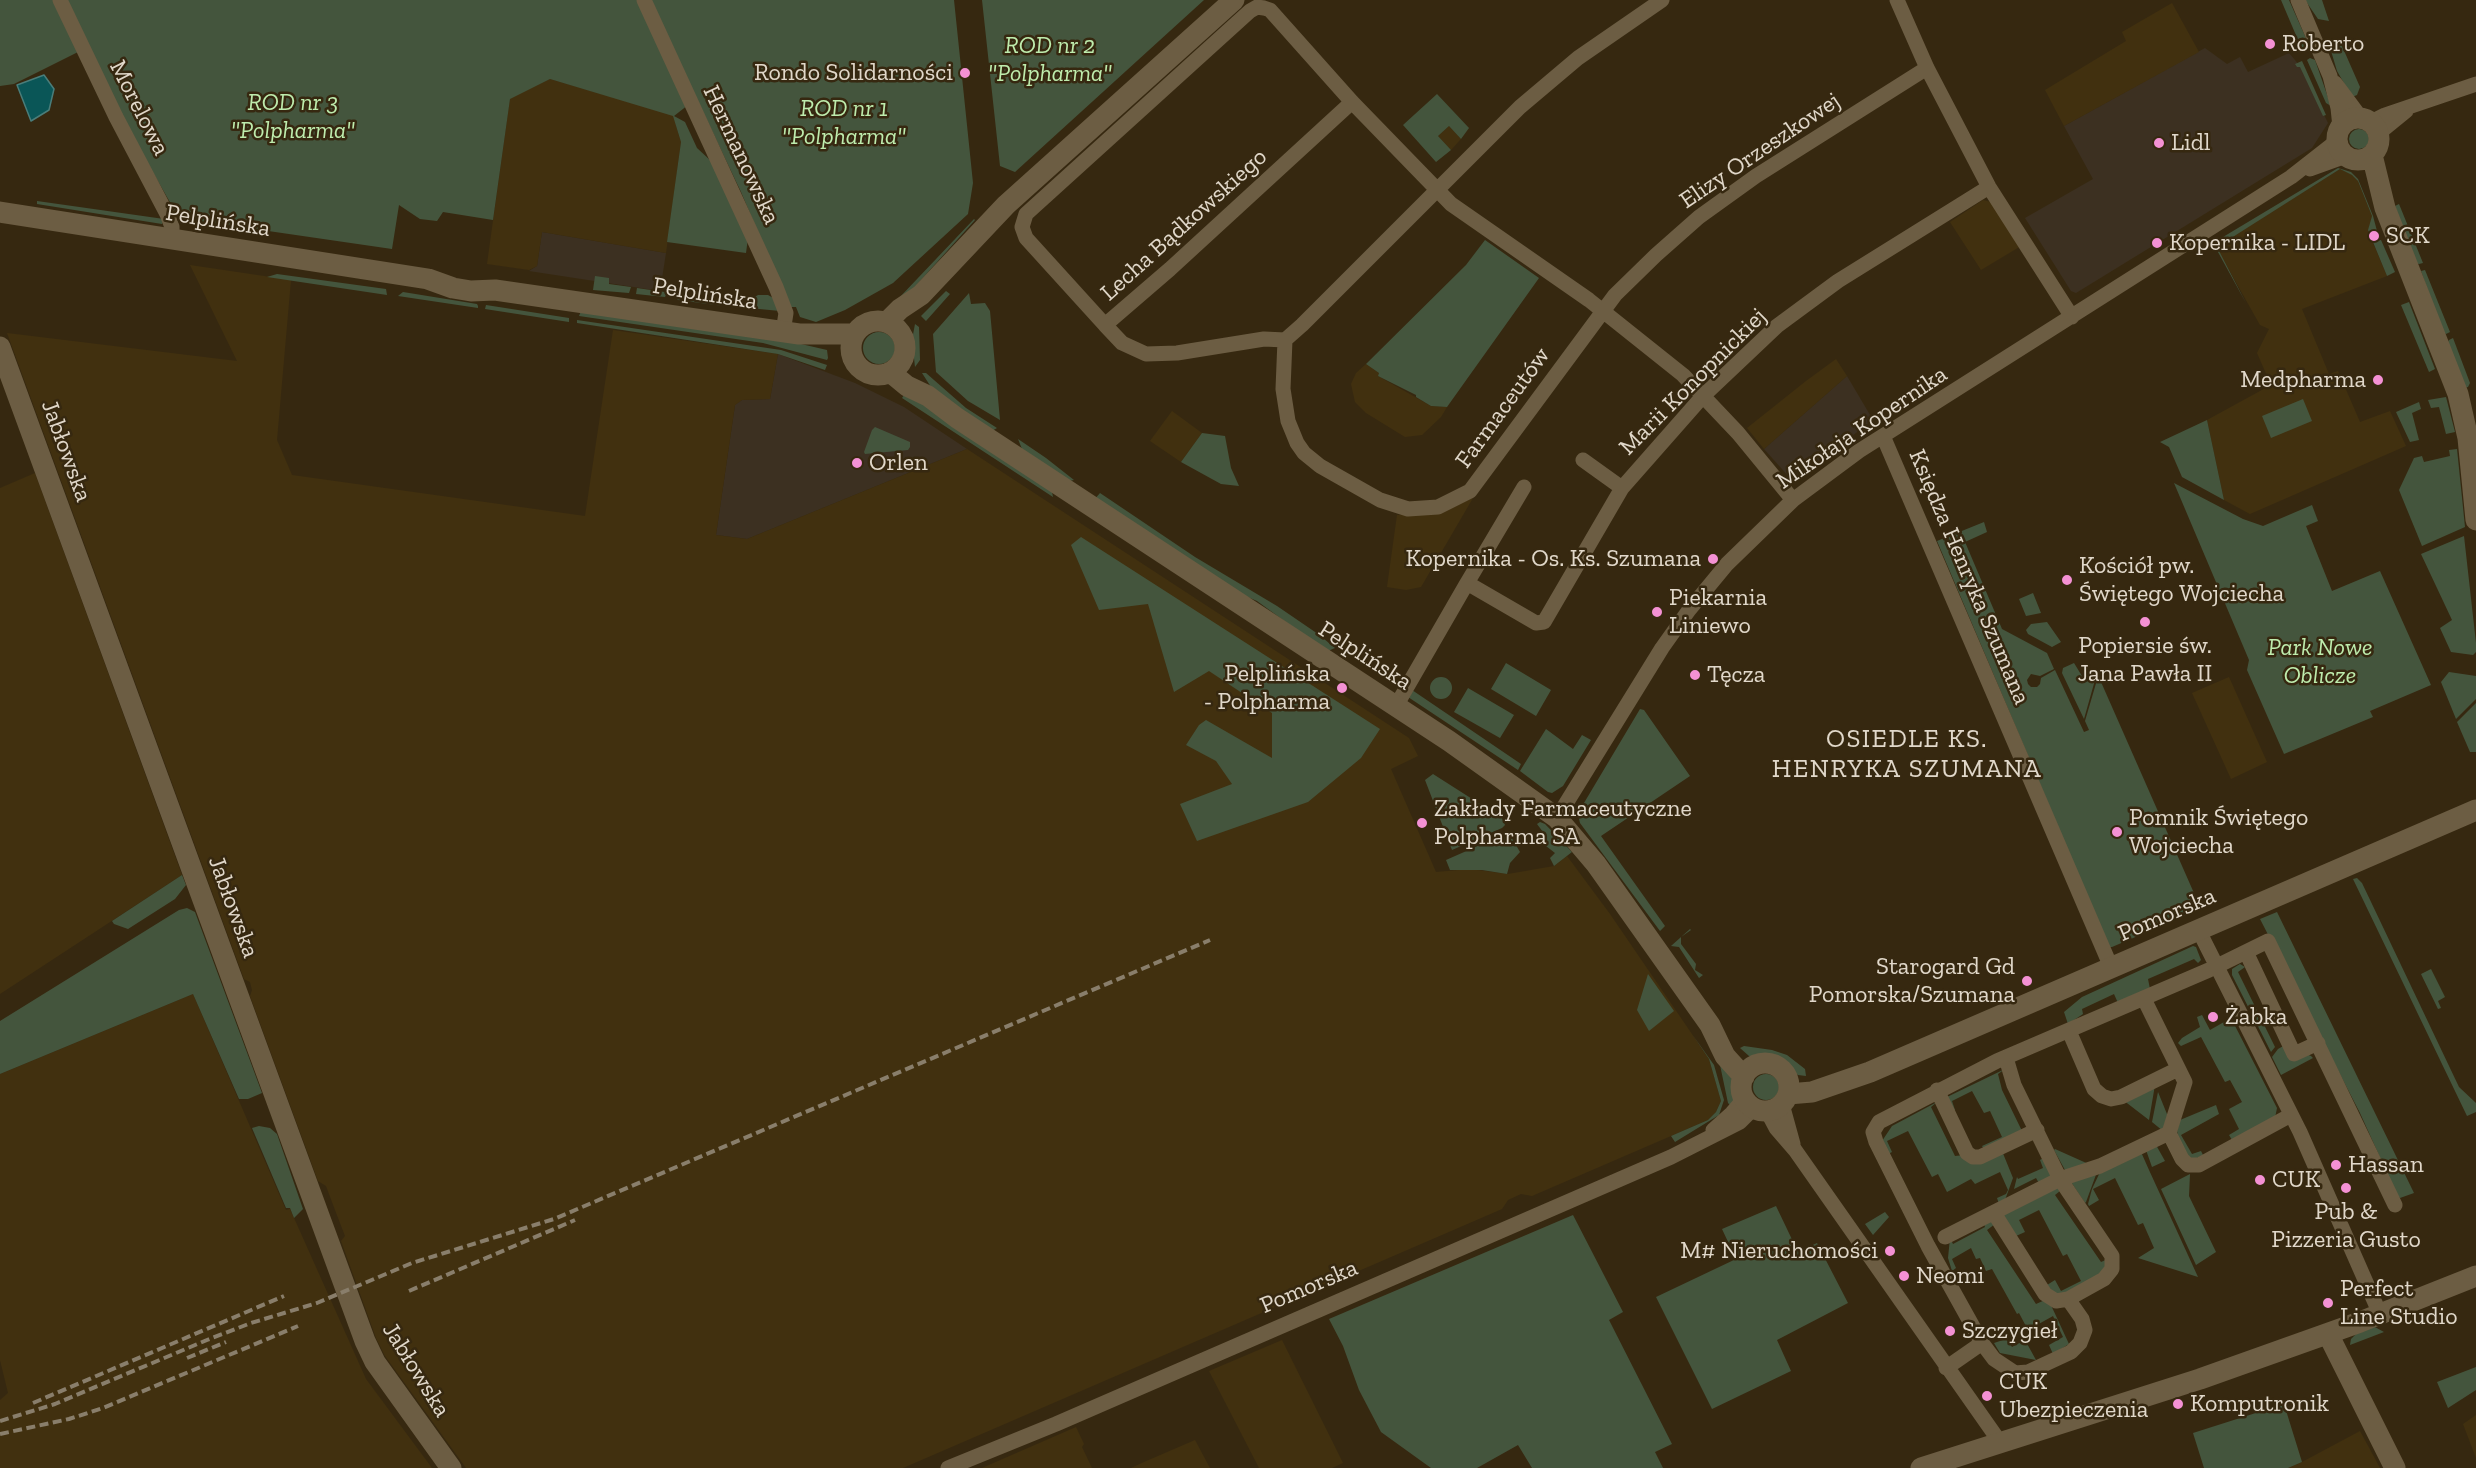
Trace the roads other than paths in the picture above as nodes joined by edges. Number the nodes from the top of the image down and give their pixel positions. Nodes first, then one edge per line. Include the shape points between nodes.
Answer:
1 (60, 0) edge
2 (644, 0) edge
3 (1234, 0) edge
4 (1662, 0) edge
5 (1897, 0) edge
6 (2298, 0) edge
7 (1642, 5) edge
8 (1927, 68) junction
9 (2330, 76) junction
10 (2476, 84) edge
11 (1352, 102) junction
12 (2370, 124) junction
13 (2351, 148) junction
14 (1989, 187) junction
15 (1437, 190) junction
16 (0, 212) edge
17 (171, 239) junction
18 (1603, 311) junction
19 (2072, 317) junction
20 (1106, 326) junction
21 (894, 327) junction
22 (791, 333) junction
23 (1285, 340) junction
24 (853, 343) junction
25 (0, 347) edge
26 (896, 367) junction
27 (1703, 396) junction
28 (1883, 436) junction
29 (1583, 460) dead end
30 (1524, 487) dead end
31 (1622, 488) junction
32 (1793, 500) junction
33 (2476, 520) edge
34 (1467, 583) junction
35 (1396, 706) junction
36 (2476, 810) edge
37 (1557, 818) junction
38 (2198, 929) junction
39 (2246, 952) junction
40 (2111, 967) junction
41 (2216, 967) junction
42 (2144, 999) junction
43 (2069, 1031) junction
44 (2318, 1044) junction
45 (2006, 1058) junction
46 (2178, 1069) junction
47 (1750, 1071) junction
48 (1936, 1090) junction
49 (1770, 1099) junction
50 (2290, 1115) junction
51 (2037, 1130) junction
52 (2169, 1133) junction
53 (2060, 1179) junction
54 (2395, 1205) dead end
55 (1994, 1213) junction
56 (1945, 1237) dead end
57 (2476, 1276) edge
58 (2068, 1299) junction
59 (2380, 1314) junction
60 (2328, 1334) junction
61 (1982, 1343) junction
62 (1946, 1368) junction
63 (1997, 1443) junction
64 (451, 1468) edge
65 (948, 1468) edge
66 (1921, 1468) edge
67 (2395, 1468) edge

1 - 17 street, Morelowa via 167,214
2 - 22 street, Hermanowska via 776,286
3 - 21 street via 1006,205 921,295 912,317
4 - 7 street
5 - 8 street
6 - 9 street
7 - 15 street via 1520,107
8 - 14 street
8 - 18 street, Elizy Orzeszkowej via 1726,196 1656,255
9 - 12 street
9 - 13 street
10 - 12 street
11 - 15 street
11 - 20 street, Lecha Bądkowskiego
11 - 20 street via 1270,10 1257,7 1026,214 1022,226 1026,238
12 - 13 street via 2378,145
12 - 13 street via 2346,122
13 - 19 street, Mikołaja Kopernika via 2291,177
13 - 33 street via 2385,208 2458,394 2468,438
14 - 19 street
14 - 27 street, Marii Konopnickiej via 1838,280 1777,326
15 - 18 street via 1451,204
15 - 23 street
16 - 17 street, Pelplińska
17 - 22 street, Pelplińska via 428,279 464,279 495,290
18 - 23 street, Farmaceutów via 1475,485 1455,500 1428,509 1408,509 1380,500 1304,453 1285,411
18 - 27 street via 1683,375
19 - 28 street, Mikołaja Kopernika
20 - 23 street, Lecha Bądkowskiego via 1122,343 1146,354 1264,339
21 - 24 street via 872,321 865,324
21 - 26 street via 905,347
22 - 24 street, Pelplińska
24 - 26 street via 857,364 867,372 875,374
25 - 64 street, Jabłowska via 365,1341 375,1362
26 - 35 street, Pelplińska via 916,377 928,396 957,418
27 - 31 street, Marii Konopnickiej
27 - 32 street
28 - 32 street, Mikołaja Kopernika
28 - 40 street, Księdza Henryka Szumana
29 - 31 street
30 - 34 street
31 - 34 street, Marii Konopnickiej via 1544,622 1536,623
32 - 37 street, Mikołaja Kopernika via 1727,564 1689,610
34 - 35 street
35 - 37 street, Pelplińska
36 - 38 street, Pomorska
37 - 47 street, Pelplińska via 1596,864 1710,1025
38 - 40 street, Pomorska
38 - 41 street
39 - 41 street
39 - 44 street via 2294,1054
39 - 44 street via 2268,941
40 - 49 street, Pomorska via 1878,1068 1811,1080
41 - 42 street
41 - 50 street
42 - 43 street
42 - 46 street
43 - 45 street
43 - 46 street via 2094,1089 2102,1096 2121,1097
44 - 54 street
45 - 48 street
45 - 51 street via 2014,1085
46 - 52 street via 2185,1082
47 - 49 street via 1742,1084
47 - 49 street via 1766,1063 1782,1071
48 - 51 street via 1972,1157 1980,1157
48 - 61 street via 1879,1122 1873,1132 1928,1246
49 - 62 street via 1776,1128
49 - 65 street, Pomorska via 1732,1113 1690,1149
50 - 52 street via 2199,1165 2188,1165 2182,1159
50 - 59 street
51 - 53 street
52 - 53 street via 2100,1166
53 - 55 street
53 - 58 street via 2112,1256 2112,1269 2104,1279
55 - 56 street
55 - 58 street via 2045,1294 2056,1301
57 - 59 street
58 - 61 street via 2085,1330 2071,1352 2028,1372 2014,1373 2002,1367
59 - 60 street
60 - 63 street
60 - 67 street
61 - 62 street
62 - 63 street
63 - 66 street

